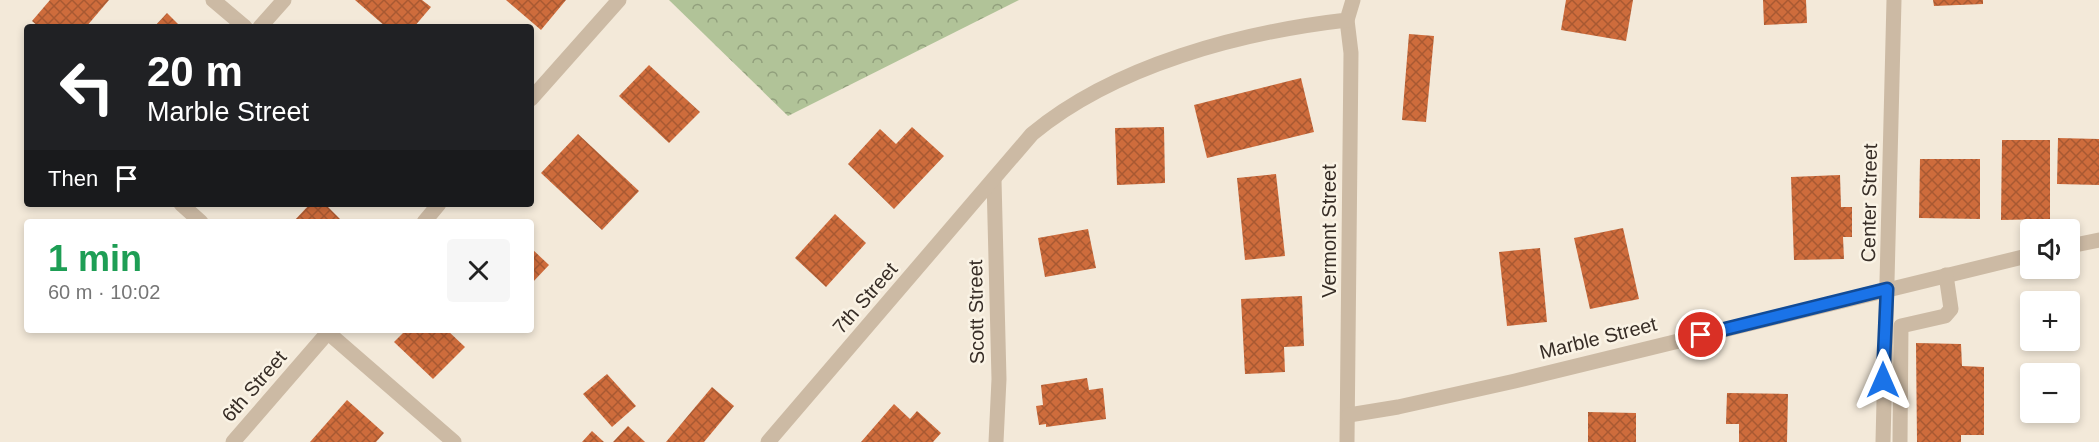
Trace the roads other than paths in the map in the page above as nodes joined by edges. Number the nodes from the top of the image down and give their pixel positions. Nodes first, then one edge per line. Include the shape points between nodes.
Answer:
1 (213, 0) edge
2 (284, 0) edge
3 (619, 0) edge
4 (1353, 0) edge
5 (1894, 0) edge
6 (1347, 20) junction
7 (241, 24) edge
8 (263, 24) edge
9 (534, 96) edge
10 (994, 180) junction
11 (184, 207) edge
12 (437, 207) edge
13 (198, 219) edge
14 (427, 219) edge
15 (2099, 240) edge
16 (2080, 244) edge
17 (2020, 258) edge
18 (1946, 275) junction
19 (1887, 289) junction
20 (1901, 326) junction
21 (1884, 328) junction
22 (326, 333) edge
23 (330, 333) edge
24 (1348, 414) junction
25 (233, 442) edge
26 (454, 442) edge
27 (768, 442) edge
28 (996, 442) edge
29 (1347, 442) edge
30 (1883, 442) edge
31 (1900, 442) edge

1 - 7 street
2 - 8 street
3 - 9 street
4 - 6 street
5 - 19 street, Center Street
6 - 10 street, 7th Street via 1308,24 1223,44 1168,61 1109,86 1032,134
6 - 24 street, Vermont Street via 1351,53
10 - 27 street, 7th Street
10 - 28 street, Scott Street via 999,379
11 - 13 street
12 - 14 street
15 - 16 street
17 - 18 street, Marble Street
18 - 19 street, Marble Street
18 - 20 street via 1951,309 1945,316
19 - 21 street, Center Street
19 - 24 street, Marble Street via 1515,381
20 - 21 street
20 - 31 street
21 - 30 street, Center Street
22 - 25 street, 6th Street
23 - 26 street
24 - 29 street, Vermont Street

